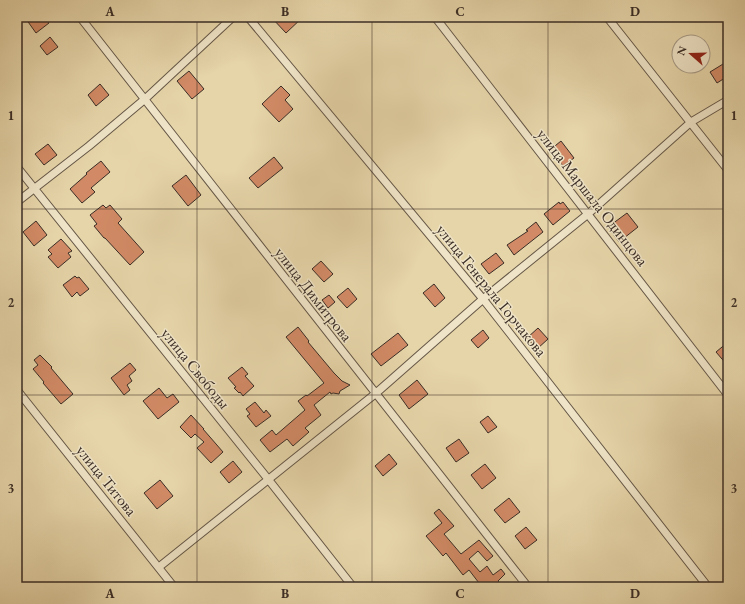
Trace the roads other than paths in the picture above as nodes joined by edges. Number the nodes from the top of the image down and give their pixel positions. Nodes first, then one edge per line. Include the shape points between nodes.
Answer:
1 (80, 17) edge
2 (233, 17) edge
3 (248, 17) edge
4 (435, 17) edge
5 (607, 17) edge
6 (145, 99) junction
7 (728, 100) edge
8 (691, 122) junction
9 (17, 167) edge
10 (728, 170) edge
11 (33, 188) junction
12 (17, 202) edge
13 (588, 214) junction
14 (483, 299) junction
15 (17, 390) edge
16 (375, 394) junction
17 (728, 395) edge
18 (268, 479) junction
19 (159, 567) junction
20 (174, 587) edge
21 (352, 587) edge
22 (528, 587) edge
23 (708, 587) edge

1 - 6 street, улица Димитрова
2 - 6 street
3 - 14 street, улица Генерала Горчакова
4 - 13 street, улица Маршала Одинцова
5 - 8 street
6 - 11 street
6 - 16 street, улица Димитрова
7 - 8 street
8 - 10 street
8 - 13 street
9 - 11 street, улица Свободы
11 - 12 street
11 - 18 street, улица Свободы
13 - 14 street
13 - 17 street, улица Маршала Одинцова
14 - 16 street
14 - 23 street, улица Генерала Горчакова
15 - 19 street, улица Титова
16 - 18 street
16 - 22 street, улица Димитрова
18 - 19 street
18 - 21 street, улица Свободы
19 - 20 street, улица Титова

